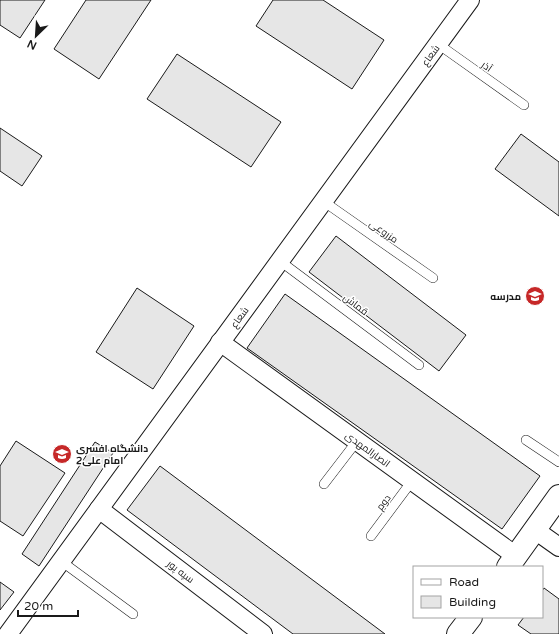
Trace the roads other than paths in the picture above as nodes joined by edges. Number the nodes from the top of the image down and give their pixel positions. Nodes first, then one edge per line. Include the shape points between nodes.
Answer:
1 (470, 0) edge
2 (438, 44) junction
3 (524, 105) dead end
4 (323, 201) junction
5 (280, 261) junction
6 (433, 278) dead end
7 (220, 342) junction
8 (419, 365) dead end
9 (526, 440) dead end
10 (357, 441) junction
11 (559, 462) edge
12 (412, 481) junction
13 (324, 484) dead end
14 (559, 496) edge
15 (99, 509) junction
16 (535, 530) junction
17 (371, 536) dead end
18 (559, 548) edge
19 (61, 560) junction
20 (512, 562) edge
21 (133, 614) dead end
22 (470, 618) edge
23 (8, 634) edge
24 (263, 634) edge
25 (458, 634) edge

1 - 2 street, شعاع
2 - 3 lane, آذر
2 - 4 street, شعاع
4 - 5 street, شعاع
4 - 6 lane, مزروعی
5 - 7 street, شعاع
5 - 8 lane, قماش
7 - 10 street, انصارالمهدی
7 - 15 street, شعاع
9 - 11 lane
10 - 12 street, انصارالمهدی
10 - 13 lane
12 - 17 lane, دوم
12 - 20 street, انصارالمهدی
14 - 16 street
15 - 19 street, شعاع
15 - 24 street, سپه پور
16 - 18 street
16 - 20 street
19 - 21 lane
19 - 23 street, شعاع
22 - 25 street

